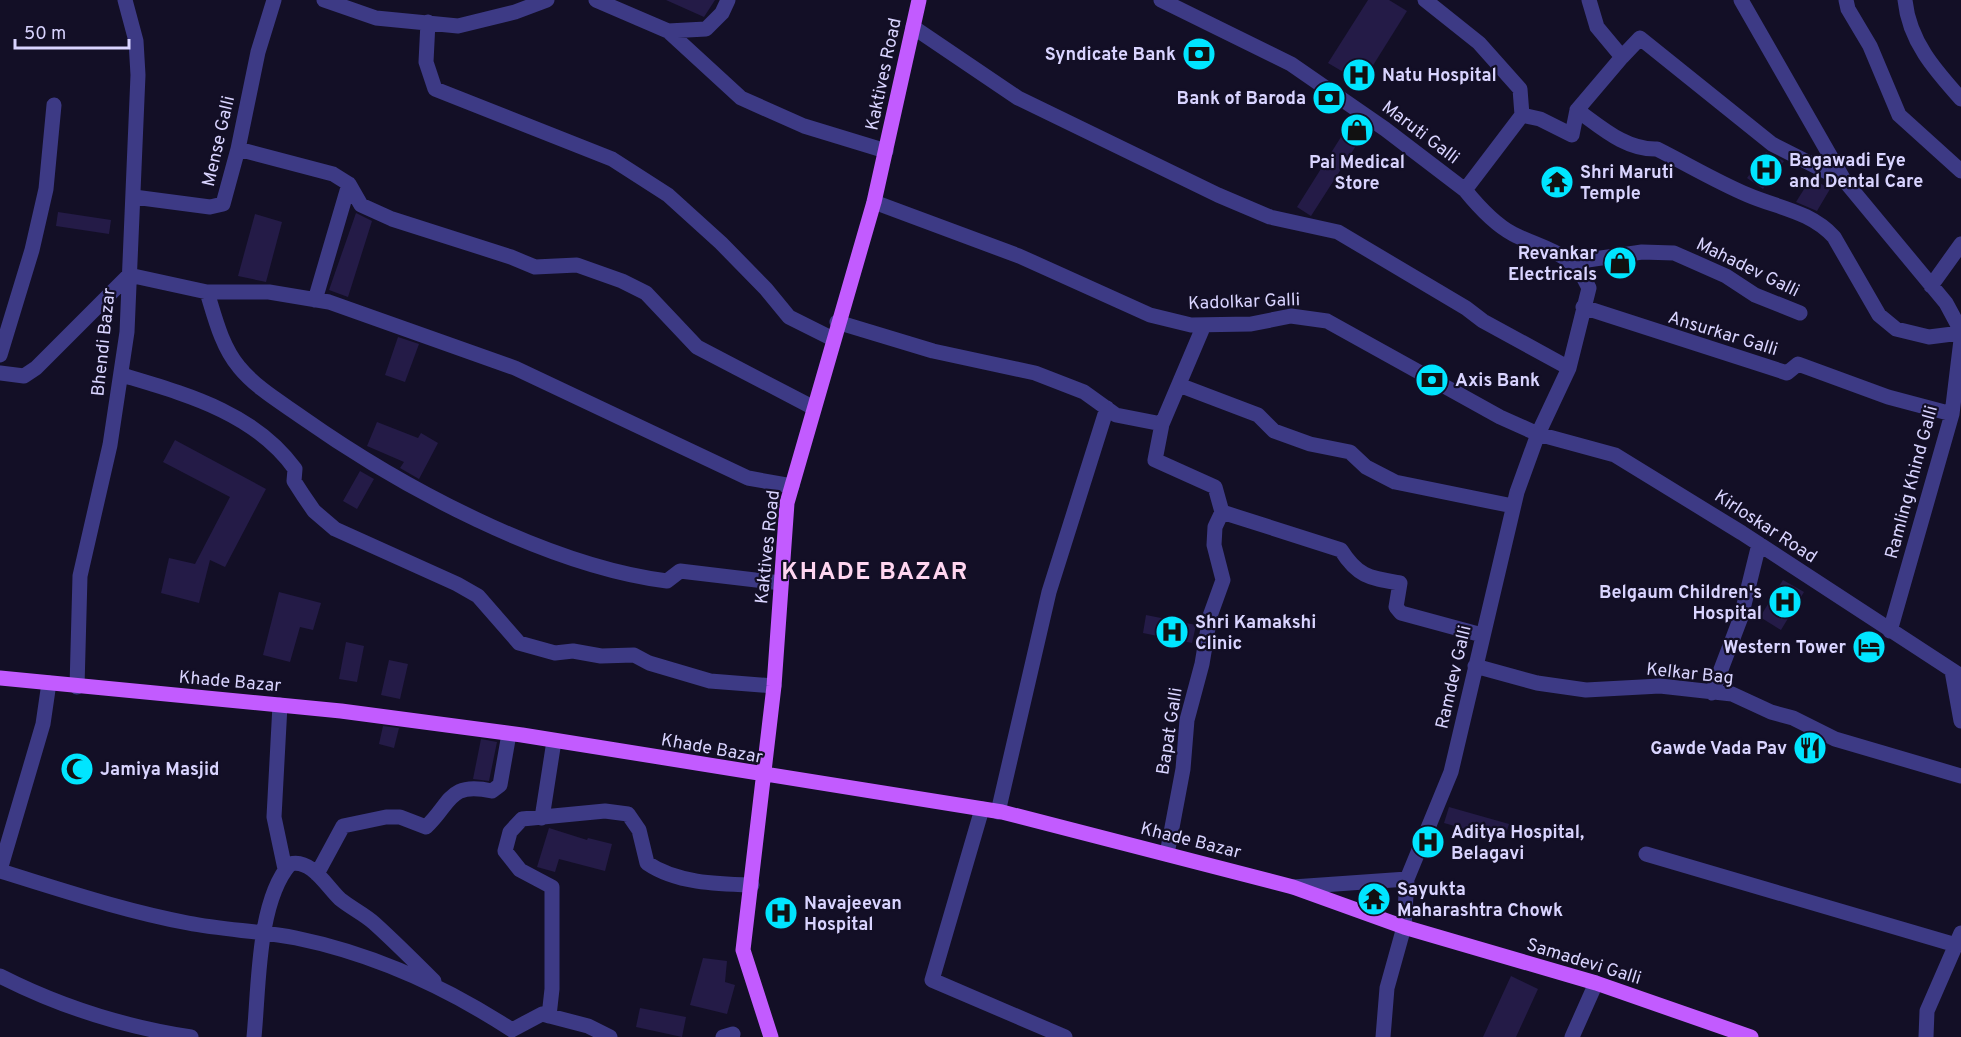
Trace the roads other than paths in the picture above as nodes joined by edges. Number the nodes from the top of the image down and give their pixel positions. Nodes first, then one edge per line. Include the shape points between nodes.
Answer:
1 (125, 0) edge
2 (274, 0) edge
3 (548, 0) edge
4 (596, 0) edge
5 (728, 0) edge
6 (919, 0) edge
7 (1161, 0) edge
8 (1425, 0) edge
9 (1589, 0) edge
10 (1741, 0) edge
11 (1846, 0) edge
12 (1905, 0) edge
13 (329, 1) edge
14 (428, 22) junction
15 (913, 27) junction
16 (668, 31) junction
17 (1622, 57) junction
18 (1961, 99) edge
19 (54, 105) dead end
20 (1577, 110) junction
21 (1522, 115) junction
22 (238, 149) junction
23 (886, 151) junction
24 (1961, 171) edge
25 (1844, 180) junction
26 (349, 184) junction
27 (1465, 190) junction
28 (134, 197) junction
29 (874, 202) junction
30 (1961, 244) edge
31 (1574, 262) junction
32 (129, 275) junction
33 (1931, 286) junction
34 (207, 292) junction
35 (315, 300) junction
36 (1583, 307) junction
37 (1800, 313) dead end
38 (837, 322) junction
39 (1204, 325) junction
40 (1961, 332) edge
41 (833, 339) junction
42 (1961, 340) edge
43 (0, 355) edge
44 (1569, 368) junction
45 (0, 373) edge
46 (122, 375) junction
47 (1179, 385) junction
48 (814, 408) junction
49 (1107, 408) junction
50 (1952, 414) junction
51 (1162, 424) junction
52 (1538, 434) junction
53 (792, 486) junction
54 (1513, 506) junction
55 (1222, 512) junction
56 (1759, 544) junction
57 (782, 583) junction
58 (1890, 631) junction
59 (1482, 635) junction
60 (1475, 666) junction
61 (1956, 674) edge
62 (0, 678) edge
63 (49, 683) junction
64 (774, 686) junction
65 (76, 687) junction
66 (1712, 693) junction
67 (280, 705) junction
68 (1961, 721) edge
69 (509, 734) junction
70 (554, 741) junction
71 (762, 776) junction
72 (1961, 776) edge
73 (982, 809) junction
74 (998, 812) junction
75 (542, 818) junction
76 (1167, 854) junction
77 (1646, 854) dead end
78 (285, 869) junction
79 (0, 871) edge
80 (317, 874) junction
81 (1407, 879) junction
82 (752, 885) junction
83 (1293, 886) junction
84 (1404, 927) junction
85 (262, 932) junction
86 (1958, 939) edge
87 (0, 976) edge
88 (1596, 983) junction
89 (438, 986) junction
90 (549, 1016) junction
91 (511, 1035) edge
92 (191, 1037) edge
93 (254, 1037) edge
94 (610, 1037) edge
95 (771, 1037) edge
96 (1065, 1037) edge
97 (1383, 1037) edge
98 (1572, 1037) edge
99 (1751, 1037) edge
100 (1926, 1037) edge

1 - 28 street, Bhendi Bazar via 136,41 138,75
2 - 22 street, Mense Galli via 258,52
3 - 14 street via 458,26
4 - 16 street
5 - 16 street via 722,13 706,28
6 - 15 main road, Kaktives Road
7 - 27 street, Maruti Galli via 1291,64
8 - 21 street via 1479,43 1520,89
9 - 17 street via 1597,27
10 - 25 street
11 - 24 street via 1899,115
12 - 18 street via 1907,18 1928,62
13 - 14 street via 376,18
14 - 41 street via 426,62 435,90 612,159 668,195 766,289 789,317
15 - 23 main road, Kaktives Road
15 - 44 street via 1018,98 1270,217 1338,232 1483,321
16 - 23 street via 741,98 804,126
17 - 20 street
17 - 25 street via 1640,38 1772,144
19 - 43 street via 46,189
20 - 21 street via 1572,135
20 - 40 street via 1620,140 1642,150 1657,149 1749,195 1789,207 1824,226 1879,315 1896,329 1929,337
21 - 27 street
22 - 26 street via 333,174
22 - 28 street, Mense Galli via 225,199 217,207
23 - 29 main road, Kaktives Road
25 - 33 street
26 - 35 street
26 - 48 street via 361,205 392,219 535,267 577,265 622,281 646,293 697,347
27 - 31 street, Maruti Galli via 1480,209 1511,233
28 - 32 street, Bhendi Bazar
29 - 38 main road, Kaktives Road
29 - 39 street, Kadolkar Galli via 1019,256 1150,315
30 - 33 street
31 - 36 street via 1589,288
31 - 37 street, Mahadev Galli via 1642,252 1674,253 1726,276 1755,295
32 - 34 street
32 - 45 street via 36,368 24,376
32 - 46 street, Bhendi Bazar
33 - 40 street via 1946,303
34 - 35 street via 269,292
34 - 57 street via 219,332 239,367 267,393 348,450 480,521 632,577 667,581 680,571
35 - 53 street via 515,368 748,478
36 - 44 street, Ramdev Galli
36 - 50 street, Ansurkar Galli via 1787,373 1798,364 1888,397
38 - 41 main road, Kaktives Road
38 - 49 street via 933,351 1035,373 1084,392
39 - 47 street
39 - 52 street, Kadolkar Galli via 1251,324 1291,316 1327,321
41 - 48 main road, Kaktives Road
42 - 50 street, Ramling Khind Galli
44 - 52 street, Ramdev Galli
46 - 64 street via 167,386 222,410 266,436 295,469 294,481 314,511 334,529 457,584 478,597 519,643 555,653 633,655 710,681
46 - 65 street, Bhendi Bazar via 80,576
47 - 51 street
47 - 54 street via 1257,415 1274,431 1350,452 1366,467 1395,482
48 - 53 main road, Kaktives Road
49 - 51 street via 1116,415
49 - 74 street via 1049,592
50 - 58 street, Ramling Khind Galli
51 - 55 street via 1155,460 1215,487
52 - 54 street, Ramdev Galli
52 - 56 street, Kirloskar Road via 1615,455
53 - 57 main road, Kaktives Road via 787,502
54 - 59 street, Ramdev Galli
55 - 59 street via 1341,550 1366,577 1400,583 1396,607 1401,613
55 - 76 street, Bapat Galli via 1215,527 1214,545 1223,580 1210,616 1187,720 1183,769
56 - 58 street, Kirloskar Road
56 - 66 street via 1741,617
57 - 64 main road, Kaktives Road
58 - 61 street, Kirloskar Road
59 - 60 street, Ramdev Galli
60 - 66 street, Kelkar Bag via 1538,683 1586,690 1660,687
60 - 81 street, Ramdev Galli via 1451,772
61 - 68 street
62 - 63 main road, Khade Bazar
63 - 65 main road, Khade Bazar
63 - 79 street via 43,724
64 - 71 main road, Kaktives Road
65 - 67 main road, Khade Bazar
66 - 72 street, Kelkar Bag via 1732,694 1835,739
67 - 69 main road, Khade Bazar
67 - 78 street via 274,817
69 - 70 main road, Khade Bazar
69 - 80 street via 500,785 492,791 465,789 444,802 426,827 400,817 343,826
70 - 71 main road, Khade Bazar
70 - 75 street
71 - 73 main road, Khade Bazar
71 - 82 main road, Kaktives Road
73 - 74 main road, Khade Bazar
73 - 96 street via 932,980
74 - 76 main road, Khade Bazar
75 - 82 street via 605,811 628,814 639,830 647,863 658,870 685,878
75 - 90 street via 522,819 510,832 505,852 520,870 552,887
76 - 83 main road, Khade Bazar
77 - 86 street
78 - 80 street via 295,862
78 - 85 street
79 - 85 street via 120,908 189,923
80 - 89 street
81 - 83 street
81 - 84 street, Ramdev Galli
82 - 95 main road, Kaktives Road via 743,950
83 - 84 main road, Khade Bazar
84 - 88 main road, Samadevi Galli
84 - 97 street, Ramdev Galli via 1386,988
85 - 89 street via 364,957
85 - 93 street
86 - 100 street via 1927,1011
87 - 92 street via 84,1011
88 - 98 street
88 - 99 main road, Samadevi Galli
89 - 91 street via 467,1000
90 - 91 street via 542,1014
90 - 94 street via 588,1026

